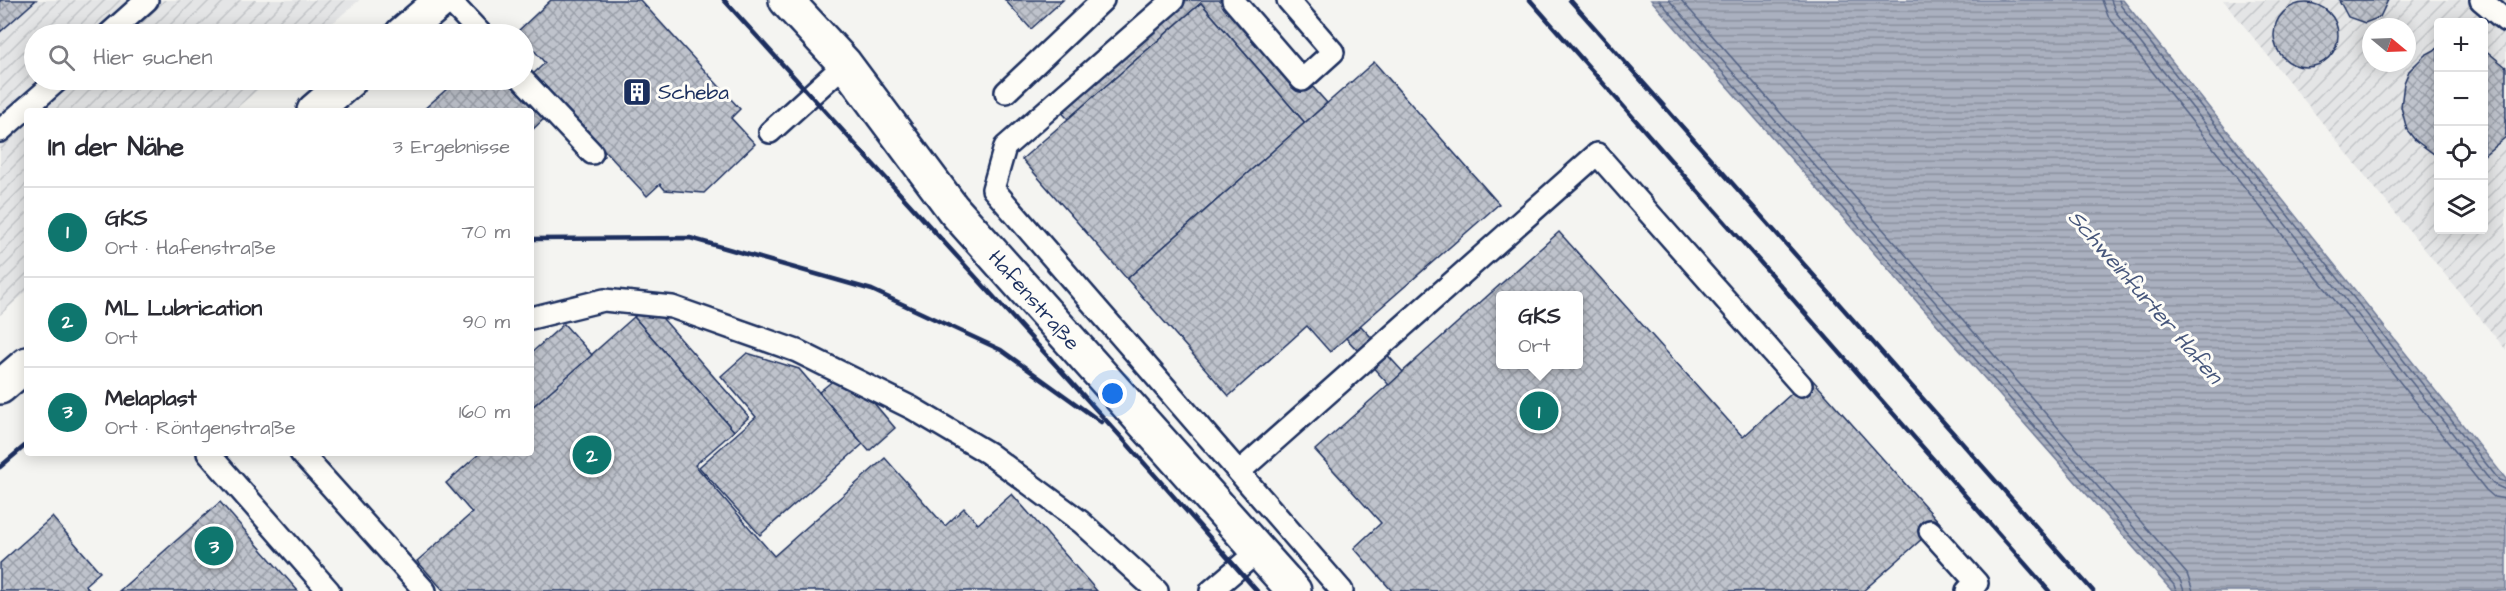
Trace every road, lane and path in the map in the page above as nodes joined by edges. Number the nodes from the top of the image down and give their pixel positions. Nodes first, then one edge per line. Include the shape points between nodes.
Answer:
1 (147, 0) edge
2 (441, 0) edge
3 (449, 0) edge
4 (786, 0) edge
5 (1102, 0) edge
6 (1173, 0) edge
7 (1233, 0) edge
8 (1288, 0) edge
9 (2481, 0) edge
10 (2506, 21) edge
11 (120, 24) edge
12 (413, 24) edge
13 (472, 24) edge
14 (845, 64) junction
15 (47, 90) edge
16 (338, 90) edge
17 (532, 90) edge
18 (1006, 92) dead end
19 (26, 108) edge
20 (317, 108) edge
21 (24, 110) edge
22 (0, 131) edge
23 (770, 132) dead end
24 (592, 153) dead end
25 (534, 317) edge
26 (24, 367) edge
27 (1801, 385) dead end
28 (0, 387) edge
29 (211, 456) edge
30 (304, 456) edge
31 (1239, 472) junction
32 (1930, 531) dead end
33 (1258, 551) junction
34 (329, 591) edge
35 (425, 591) edge
36 (1157, 591) edge
37 (1211, 591) edge
38 (1294, 591) edge
39 (1342, 591) edge
40 (1967, 591) edge

1 - 11 lane
2 - 12 street
3 - 13 lane
4 - 14 street, Hafenstraße
5 - 18 lane
6 - 31 lane via 1005,147 993,189
7 - 8 lane via 1302,80 1333,52
9 - 10 lane
14 - 23 lane
14 - 33 street, Hafenstraße via 953,209
15 - 19 lane
16 - 20 street
17 - 24 lane
21 - 22 lane
25 - 36 lane via 604,300 672,307 797,351 912,408 988,453 1081,522
26 - 28 street
27 - 31 lane via 1597,154
29 - 34 lane
30 - 35 lane
31 - 39 lane
32 - 40 lane via 1977,583
33 - 37 lane
33 - 38 street, Hafenstraße

